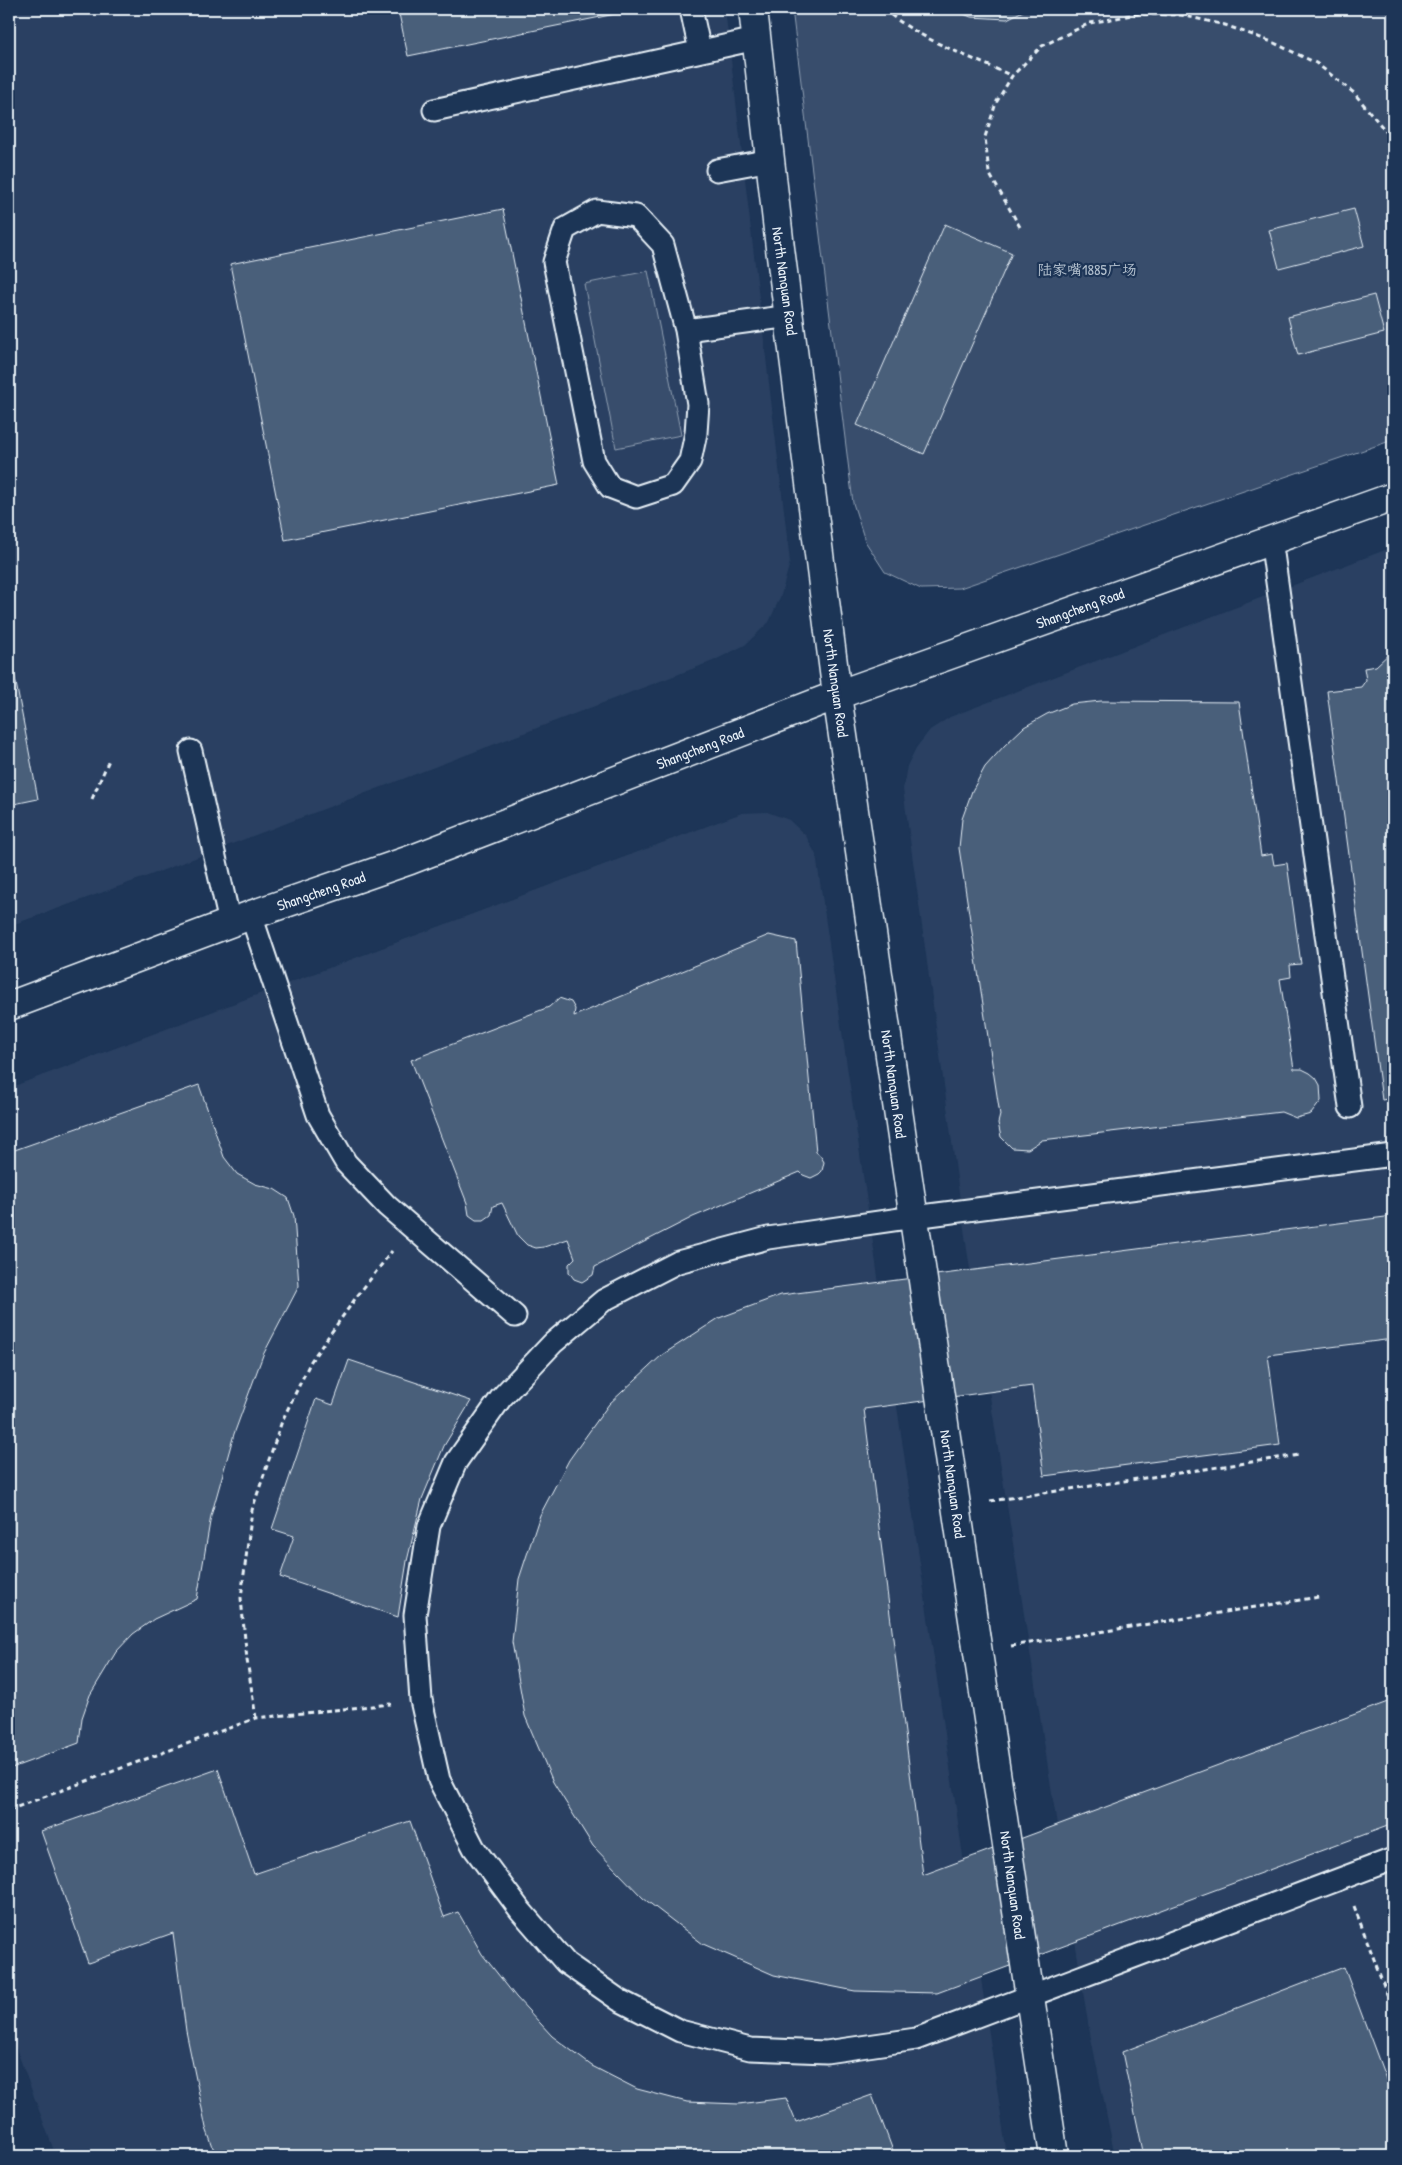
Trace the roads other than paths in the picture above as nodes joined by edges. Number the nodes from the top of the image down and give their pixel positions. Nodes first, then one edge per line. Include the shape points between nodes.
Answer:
1 (691, 9) edge
2 (752, 9) edge
3 (756, 38) junction
4 (700, 51) junction
5 (434, 110) dead end
6 (770, 160) junction
7 (717, 170) dead end
8 (790, 316) junction
9 (686, 330) junction
10 (1393, 497) edge
11 (1271, 539) junction
12 (837, 695) junction
13 (192, 751) dead end
14 (240, 919) junction
15 (9, 1006) edge
16 (1350, 1107) dead end
17 (1393, 1155) edge
18 (914, 1217) junction
19 (515, 1316) dead end
20 (1393, 1859) edge
21 (1029, 1997) junction
22 (1054, 2156) edge

1 - 4 lane
2 - 3 street, North Nanquan Road
3 - 4 lane
3 - 6 street, North Nanquan Road
4 - 5 lane
6 - 7 lane
6 - 8 street, North Nanquan Road
8 - 9 lane
8 - 12 street, North Nanquan Road
9 - 9 lane via 663,245 636,216 597,211 565,229 554,262 594,462 610,487 636,497 673,484 690,462 698,404
10 - 11 street, Shangcheng Road
11 - 12 street, Shangcheng Road
11 - 16 lane
12 - 14 street, Shangcheng Road via 410,860
12 - 18 street, North Nanquan Road
13 - 14 lane
14 - 15 street, Shangcheng Road
14 - 19 lane via 318,1115 346,1164 387,1206
17 - 18 lane
18 - 21 street, North Nanquan Road
18 - 21 lane via 768,1238 678,1262 604,1300 553,1343 501,1398 456,1462 429,1526 415,1615 421,1700 439,1780 474,1848 520,1910 566,1963 619,2000 680,2031 750,2049 826,2052 916,2039
20 - 21 lane
21 - 22 street, North Nanquan Road

